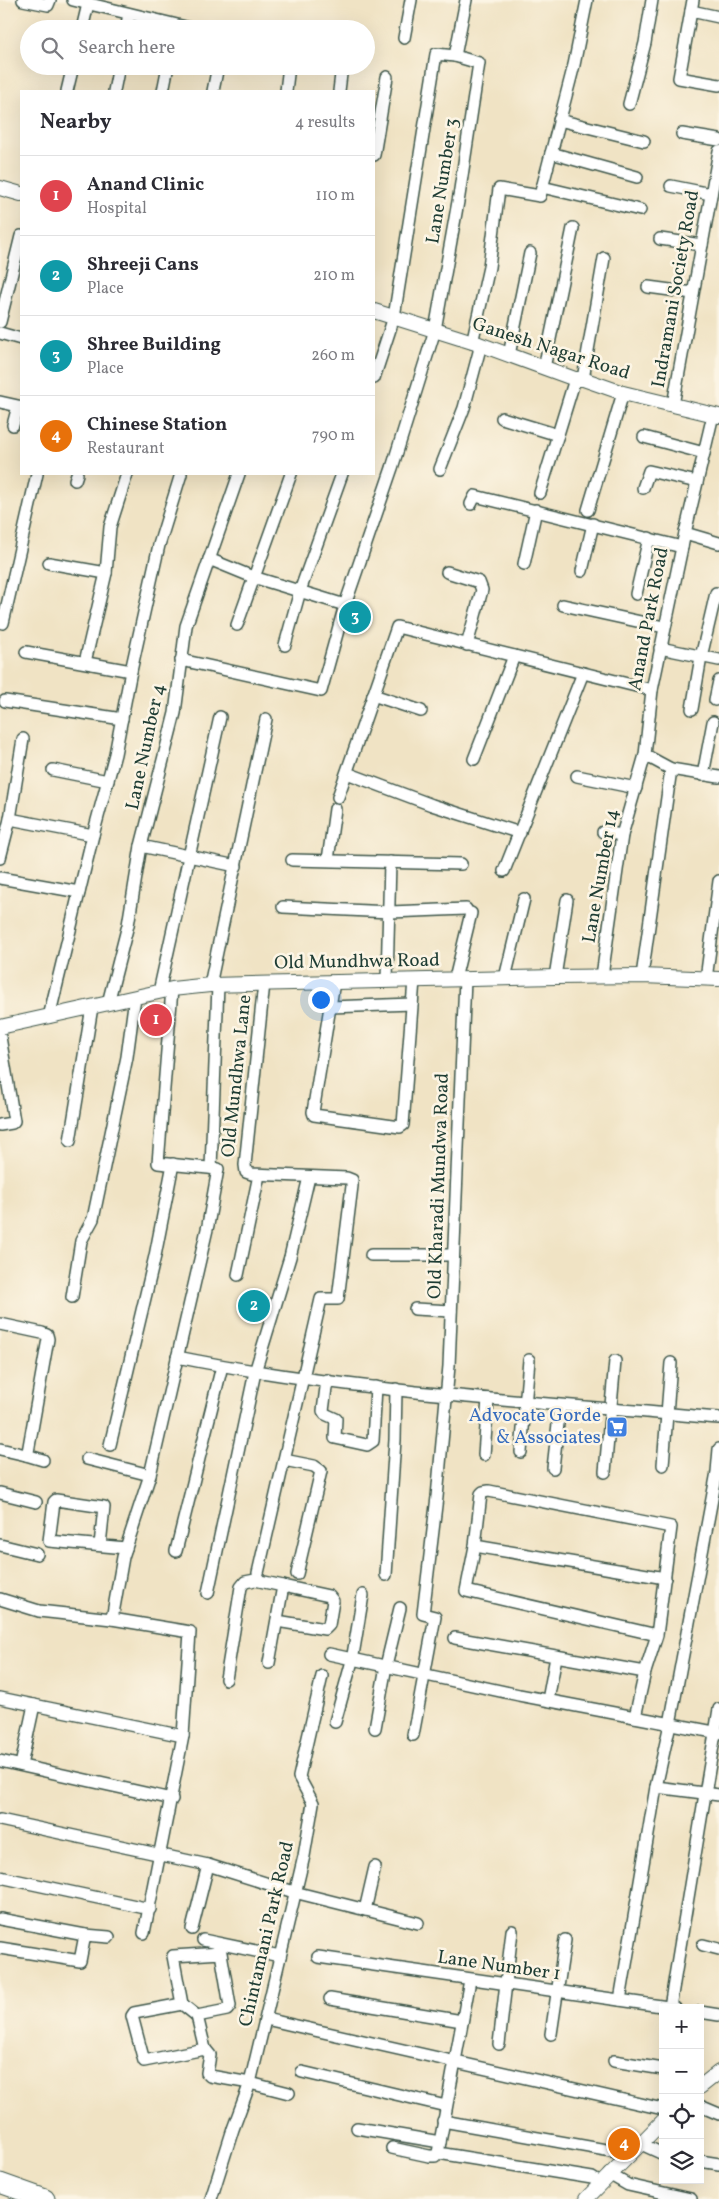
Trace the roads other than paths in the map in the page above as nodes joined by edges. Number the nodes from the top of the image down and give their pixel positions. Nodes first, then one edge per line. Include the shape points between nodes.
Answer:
1 (23, 0) edge
2 (50, 0) edge
3 (73, 0) edge
4 (411, 0) edge
5 (466, 0) edge
6 (587, 0) edge
7 (652, 0) edge
8 (88, 4) junction
9 (692, 6) edge
10 (129, 14) junction
11 (719, 17) edge
12 (84, 20) edge
13 (128, 20) edge
14 (151, 20) edge
15 (404, 38) dead end
16 (454, 56) junction
17 (71, 75) edge
18 (117, 75) edge
19 (166, 75) edge
20 (216, 75) edge
21 (288, 75) edge
22 (341, 75) edge
23 (387, 77) dead end
24 (719, 85) edge
25 (67, 90) edge
26 (114, 90) edge
27 (163, 90) edge
28 (213, 90) edge
29 (286, 90) edge
30 (339, 90) edge
31 (629, 104) dead end
32 (559, 120) junction
33 (682, 134) dead end
34 (719, 140) edge
35 (644, 141) dead end
36 (375, 148) edge
37 (719, 150) edge
38 (551, 153) junction
39 (637, 177) dead end
40 (671, 186) dead end
41 (542, 187) junction
42 (0, 188) edge
43 (20, 194) edge
44 (711, 194) junction
45 (640, 210) dead end
46 (574, 228) dead end
47 (660, 239) dead end
48 (20, 240) edge
49 (702, 245) junction
50 (530, 253) dead end
51 (604, 258) dead end
52 (648, 287) dead end
53 (693, 293) junction
54 (375, 311) edge
55 (394, 317) junction
56 (0, 322) edge
57 (435, 330) junction
58 (0, 333) edge
59 (20, 339) edge
60 (475, 344) junction
61 (509, 355) junction
62 (544, 368) junction
63 (375, 375) edge
64 (579, 379) junction
65 (623, 393) junction
66 (0, 402) edge
67 (673, 404) junction
68 (716, 416) edge
69 (502, 418) dead end
70 (13, 425) dead end
71 (558, 436) junction
72 (644, 437) dead end
73 (704, 453) junction
74 (440, 470) dead end
75 (37, 475) edge
76 (126, 475) edge
77 (181, 475) edge
78 (239, 475) edge
79 (290, 475) edge
80 (342, 475) edge
81 (697, 482) junction
82 (643, 488) dead end
83 (540, 493) dead end
84 (472, 504) dead end
85 (536, 510) junction
86 (588, 510) dead end
87 (593, 524) junction
88 (685, 534) junction
89 (649, 538) junction
90 (719, 543) edge
91 (682, 546) junction
92 (209, 559) junction
93 (49, 563) dead end
94 (524, 564) dead end
95 (582, 571) dead end
96 (447, 572) dead end
97 (106, 573) junction
98 (253, 577) junction
99 (300, 591) junction
100 (716, 593) dead end
101 (636, 594) dead end
102 (345, 605) junction
103 (563, 605) dead end
104 (3, 623) dead end
105 (236, 625) dead end
106 (664, 627) junction
107 (467, 644) junction
108 (285, 645) dead end
109 (660, 648) junction
110 (26, 652) dead end
111 (514, 656) junction
112 (701, 657) junction
113 (181, 660) junction
114 (719, 660) edge
115 (85, 662) junction
116 (131, 671) junction
117 (583, 673) junction
118 (719, 681) edge
119 (652, 690) junction
120 (373, 694) junction
121 (715, 700) dead end
122 (5, 701) dead end
123 (692, 709) dead end
124 (421, 711) dead end
125 (220, 717) dead end
126 (122, 719) junction
127 (266, 719) dead end
128 (712, 722) dead end
129 (23, 739) dead end
130 (645, 755) junction
131 (474, 759) dead end
132 (671, 769) junction
133 (53, 770) dead end
134 (348, 773) junction
135 (704, 775) junction
136 (576, 776) dead end
137 (719, 776) edge
138 (108, 781) junction
139 (636, 788) junction
140 (10, 819) junction
141 (603, 832) dead end
142 (520, 833) junction
143 (93, 835) junction
144 (622, 835) junction
145 (141, 846) junction
146 (189, 856) junction
147 (0, 858) edge
148 (292, 860) dead end
149 (328, 860) junction
150 (390, 862) junction
151 (462, 864) dead end
152 (236, 866) junction
153 (504, 871) dead end
154 (0, 878) edge
155 (719, 880) edge
156 (79, 892) junction
157 (524, 899) dead end
158 (567, 900) dead end
159 (283, 907) dead end
160 (390, 912) junction
161 (602, 976) junction
162 (642, 976) junction
163 (555, 977) junction
164 (506, 978) junction
165 (460, 979) junction
166 (712, 979) edge
167 (387, 980) junction
168 (414, 980) junction
169 (334, 982) junction
170 (264, 983) junction
171 (214, 985) junction
172 (166, 990) junction
173 (135, 997) junction
174 (108, 1004) junction
175 (412, 1004) junction
176 (92, 1007) junction
177 (330, 1007) junction
178 (49, 1017) junction
179 (0, 1027) edge
180 (0, 1037) edge
181 (0, 1125) edge
182 (70, 1141) dead end
183 (173, 1164) junction
184 (211, 1168) junction
185 (259, 1175) junction
186 (309, 1177) junction
187 (370, 1255) dead end
188 (453, 1255) junction
189 (238, 1275) dead end
190 (72, 1296) dead end
191 (415, 1308) dead end
192 (451, 1311) junction
193 (0, 1324) edge
194 (177, 1357) junction
195 (529, 1360) dead end
196 (614, 1362) dead end
197 (671, 1363) dead end
198 (222, 1366) junction
199 (255, 1372) junction
200 (304, 1378) junction
201 (327, 1380) junction
202 (376, 1387) junction
203 (396, 1389) junction
204 (446, 1395) junction
205 (488, 1399) junction
206 (525, 1402) junction
207 (560, 1406) junction
208 (610, 1409) junction
209 (667, 1414) junction
210 (719, 1418) edge
211 (110, 1445) dead end
212 (0, 1449) edge
213 (719, 1449) edge
214 (520, 1452) dead end
215 (26, 1455) junction
216 (484, 1455) dead end
217 (87, 1459) dead end
218 (43, 1460) dead end
219 (284, 1460) junction
220 (663, 1466) dead end
221 (553, 1468) dead end
222 (605, 1472) dead end
223 (150, 1475) junction
224 (0, 1493) edge
225 (36, 1502) dead end
226 (100, 1545) junction
227 (0, 1546) edge
228 (475, 1546) junction
229 (126, 1548) junction
230 (176, 1551) dead end
231 (37, 1554) dead end
232 (258, 1573) dead end
233 (296, 1574) dead end
234 (386, 1575) dead end
235 (665, 1578) junction
236 (283, 1586) junction
237 (208, 1593) dead end
238 (363, 1595) dead end
239 (0, 1599) edge
240 (400, 1608) dead end
241 (112, 1619) junction
242 (277, 1621) junction
243 (657, 1635) junction
244 (455, 1638) dead end
245 (329, 1654) dead end
246 (556, 1657) junction
247 (352, 1661) junction
248 (269, 1663) dead end
249 (386, 1666) junction
250 (645, 1672) junction
251 (425, 1675) junction
252 (322, 1676) dead end
253 (226, 1679) dead end
254 (0, 1698) edge
255 (548, 1700) junction
256 (34, 1705) junction
257 (719, 1708) edge
258 (635, 1717) junction
259 (335, 1722) dead end
260 (670, 1724) junction
261 (375, 1728) dead end
262 (717, 1732) edge
263 (413, 1735) dead end
264 (183, 1736) junction
265 (0, 1761) edge
266 (21, 1765) junction
267 (656, 1787) junction
268 (705, 1792) junction
269 (719, 1795) edge
270 (172, 1799) junction
271 (0, 1820) edge
272 (160, 1854) junction
273 (208, 1865) junction
274 (375, 1867) dead end
275 (0, 1877) edge
276 (294, 1892) junction
277 (150, 1909) junction
278 (365, 1910) junction
279 (0, 1919) edge
280 (418, 1923) dead end
281 (192, 1929) dead end
282 (512, 1931) dead end
283 (144, 1933) dead end
284 (84, 1935) junction
285 (109, 1937) dead end
286 (203, 1940) dead end
287 (565, 1940) dead end
288 (703, 1945) dead end
289 (0, 1948) edge
290 (719, 1949) edge
291 (280, 1956) junction
292 (318, 1957) dead end
293 (470, 1980) junction
294 (506, 1985) junction
295 (558, 1992) junction
296 (330, 1999) dead end
297 (620, 2000) junction
298 (182, 2004) junction
299 (672, 2004) edge
300 (659, 2005) edge
301 (704, 2013) edge
302 (719, 2015) edge
303 (197, 2016) junction
304 (266, 2019) junction
305 (462, 2021) junction
306 (551, 2034) dead end
307 (499, 2044) dead end
308 (205, 2049) junction
309 (614, 2061) dead end
310 (455, 2062) junction
311 (659, 2068) edge
312 (302, 2072) dead end
313 (250, 2083) junction
314 (289, 2093) dead end
315 (446, 2106) junction
316 (659, 2108) edge
317 (704, 2108) edge
318 (719, 2114) edge
319 (443, 2121) junction
320 (659, 2125) edge
321 (357, 2128) dead end
322 (641, 2144) junction
323 (392, 2148) dead end
324 (439, 2148) junction
325 (659, 2152) edge
326 (626, 2158) junction
327 (704, 2162) edge
328 (719, 2164) edge
329 (605, 2179) junction
330 (0, 2184) edge
331 (45, 2199) edge
332 (211, 2199) edge
333 (586, 2199) edge
334 (691, 2199) edge

1 - 2 street via 48,5
3 - 8 street
4 - 15 street
5 - 16 street
6 - 32 street
7 - 31 street
8 - 10 street
8 - 12 street
9 - 11 street
9 - 24 street via 679,78
10 - 13 street
10 - 14 street
16 - 55 street via 436,54
16 - 57 street, Lane Number 3 via 479,63
17 - 25 street
18 - 26 street
19 - 27 street
20 - 28 street
21 - 29 street
22 - 30 street
23 - 36 street
32 - 35 street
32 - 38 street
33 - 34 street
37 - 44 street, Indramani Society Road
38 - 39 street
38 - 41 street
40 - 44 street
41 - 45 street
41 - 60 street via 540,196 499,190
42 - 43 street
44 - 49 street, Indramani Society Road
46 - 62 street
47 - 49 street
48 - 56 street
49 - 53 street, Indramani Society Road
50 - 61 street
51 - 64 street
52 - 53 street
53 - 67 street, Indramani Society Road
54 - 55 street, Ganesh Nagar Road
55 - 57 street, Ganesh Nagar Road
55 - 63 street
57 - 60 street, Ganesh Nagar Road
57 - 102 street
58 - 59 street
60 - 61 street, Ganesh Nagar Road
60 - 74 street via 479,352 464,408
61 - 62 street, Ganesh Nagar Road
62 - 64 street, Ganesh Nagar Road
64 - 65 street, Ganesh Nagar Road
64 - 71 street
65 - 67 street, Ganesh Nagar Road
65 - 86 street
66 - 70 street via 18,406
67 - 68 street, Ganesh Nagar Road
68 - 73 street, Anand Park Road
69 - 71 street
71 - 83 street
72 - 73 street
73 - 81 street, Anand Park Road
75 - 104 street
76 - 97 street via 110,527
77 - 116 street via 159,545
78 - 92 street, Lane Number 4
79 - 98 street
80 - 99 street
81 - 82 street via 649,471
81 - 88 street, Anand Park Road
84 - 85 street via 475,496
85 - 87 street
85 - 94 street
87 - 89 street
87 - 95 street
88 - 90 street
88 - 91 street, Anand Park Road
89 - 91 street
89 - 101 street
91 - 106 street, Anand Park Road
92 - 98 street
92 - 113 street, Lane Number 4 via 186,626
93 - 97 street
96 - 107 street via 479,582 482,590
97 - 115 street
98 - 99 street
98 - 105 street
99 - 102 street
99 - 108 street
100 - 112 street
102 - 113 street via 321,691
103 - 106 street
106 - 109 street, Anand Park Road
107 - 111 street
107 - 120 street via 397,627
109 - 112 street
109 - 119 street, Anand Park Road
110 - 115 street
111 - 117 street
111 - 131 street
112 - 114 street
112 - 123 street
113 - 145 street, Lane Number 4 via 176,713
115 - 116 street
116 - 126 street
117 - 119 street
117 - 142 street
118 - 121 street
119 - 130 street, Anand Park Road
120 - 124 street
120 - 134 street
122 - 126 street
125 - 146 street
126 - 138 street
127 - 152 street
128 - 135 street
129 - 140 street
130 - 132 street
130 - 139 street, Lane Number 14
132 - 135 street
132 - 162 street
133 - 138 street
134 - 142 street via 432,805
134 - 149 street via 336,803
135 - 137 street
136 - 139 street
138 - 143 street
139 - 144 street, Lane Number 14
140 - 143 street
140 - 147 street
141 - 144 street
142 - 153 street
143 - 156 street
144 - 161 street, Lane Number 14
145 - 146 street
145 - 174 street, Lane Number 4 via 128,925
146 - 152 street
146 - 172 street
148 - 149 street
149 - 150 street
150 - 151 street
150 - 160 street
152 - 171 street
154 - 156 street
155 - 166 street
156 - 178 street
157 - 164 street
158 - 163 street
159 - 160 street
160 - 165 street, Old Kharadi Mundwa Road via 468,911
160 - 167 street
161 - 162 street, Old Mundhwa Road
161 - 163 street, Old Mundhwa Road
162 - 166 street, Old Mundhwa Road
163 - 164 street, Old Mundhwa Road
164 - 165 street, Old Mundhwa Road
165 - 168 street, Old Mundhwa Road
165 - 188 street, Old Kharadi Mundwa Road
167 - 168 street, Old Mundhwa Road
167 - 169 street, Old Mundhwa Road
168 - 175 street
169 - 170 street, Old Mundhwa Road
169 - 177 street
170 - 171 street, Old Mundhwa Road
170 - 185 street, Old Mundhwa Lane via 245,1165 246,1172
171 - 172 street, Old Mundhwa Road
171 - 184 street
172 - 173 street, Old Mundhwa Road
172 - 183 street via 158,1163
173 - 174 street, Old Mundhwa Road
173 - 190 street via 127,1058 93,1218 81,1241
174 - 176 street, Old Mundhwa Road
175 - 177 street
175 - 177 street via 403,1125 396,1127 314,1115 312,1112
176 - 178 street, Old Mundhwa Road
176 - 182 street
178 - 179 street, Old Mundhwa Road
180 - 181 street via 14,1121
183 - 184 street
183 - 211 street via 153,1265
184 - 194 street via 218,1169 208,1225
185 - 186 street
185 - 189 street
186 - 199 street via 290,1257
186 - 200 street via 346,1178 352,1180 352,1186 338,1299 322,1299
187 - 188 street
188 - 192 street, Old Kharadi Mundwa Road
191 - 192 street
192 - 204 street, Old Kharadi Mundwa Road
193 - 215 street via 42,1333 48,1339
194 - 198 street
194 - 223 street
195 - 206 street
196 - 208 street
197 - 209 street
198 - 199 street
198 - 230 street
199 - 200 street
199 - 237 street
200 - 201 street
200 - 219 street
201 - 202 street
201 - 202 street via 323,1411 336,1419 335,1438 367,1445 373,1441
202 - 203 street
203 - 204 street
203 - 234 street
204 - 205 street
204 - 251 street, Old Kharadi Mundwa Road via 423,1614 435,1617
205 - 206 street
205 - 216 street
206 - 207 street
206 - 214 street
207 - 208 street
207 - 221 street
208 - 209 street
208 - 222 street
209 - 210 street
209 - 220 street
212 - 215 street
213 - 260 street
215 - 218 street
217 - 223 street
219 - 232 street
219 - 233 street via 314,1466 321,1471
223 - 229 street
224 - 225 street
226 - 226 street via 49,1541 54,1502 104,1507
226 - 229 street
227 - 231 street
228 - 235 street
228 - 235 street via 481,1494 489,1491 671,1527
228 - 243 street via 466,1591
229 - 241 street
235 - 243 street
236 - 242 street
236 - 242 street via 329,1596 333,1601 325,1630
236 - 253 street via 255,1580 245,1582 241,1587
238 - 247 street
239 - 241 street via 40,1611
240 - 249 street
241 - 264 street via 190,1632
242 - 248 street
243 - 250 street
244 - 246 street
245 - 247 street
246 - 250 street
246 - 255 street
247 - 249 street
247 - 259 street
249 - 251 street
249 - 261 street
250 - 258 street
251 - 255 street
251 - 263 street
252 - 276 street, Chintamani Park Road via 299,1777 313,1803 313,1810
254 - 256 street
255 - 258 street
256 - 264 street
256 - 266 street
257 - 262 street
258 - 260 street
260 - 262 street
260 - 267 street
262 - 268 street
264 - 270 street
265 - 266 street
266 - 270 street
267 - 268 street
267 - 297 street
268 - 269 street
268 - 299 street
270 - 272 street
271 - 272 street
272 - 273 street
272 - 277 street
273 - 276 street
273 - 281 street
274 - 278 street
275 - 277 street
276 - 278 street
276 - 291 street, Chintamani Park Road
277 - 283 street
278 - 280 street
279 - 284 street
282 - 294 street
284 - 285 street
284 - 289 street via 80,1961
286 - 291 street
287 - 295 street
288 - 290 street
291 - 304 street, Chintamani Park Road
292 - 293 street, Lane Number 1
293 - 294 street, Lane Number 1
293 - 305 street
294 - 295 street, Lane Number 1
294 - 307 street
295 - 297 street, Lane Number 1
295 - 306 street
296 - 305 street
297 - 300 street, Lane Number 1
298 - 303 street
298 - 303 street via 173,1956 221,1953 230,2006 227,2010
298 - 308 street via 134,2013 132,2016 143,2059 147,2062
301 - 302 street
303 - 308 street
304 - 310 street
304 - 313 street, Chintamani Park Road
305 - 310 street
308 - 313 street via 210,2055 208,2075
309 - 311 street
310 - 315 street
310 - 316 street
312 - 315 street
313 - 314 street
313 - 332 street, Chintamani Park Road
315 - 319 street
317 - 318 street
319 - 324 street
319 - 326 street via 617,2152
320 - 322 street
321 - 324 street
322 - 325 street
322 - 326 street
323 - 324 street via 435,2156
324 - 329 street
326 - 329 street
327 - 328 street
329 - 333 street
329 - 334 street
330 - 331 highway

